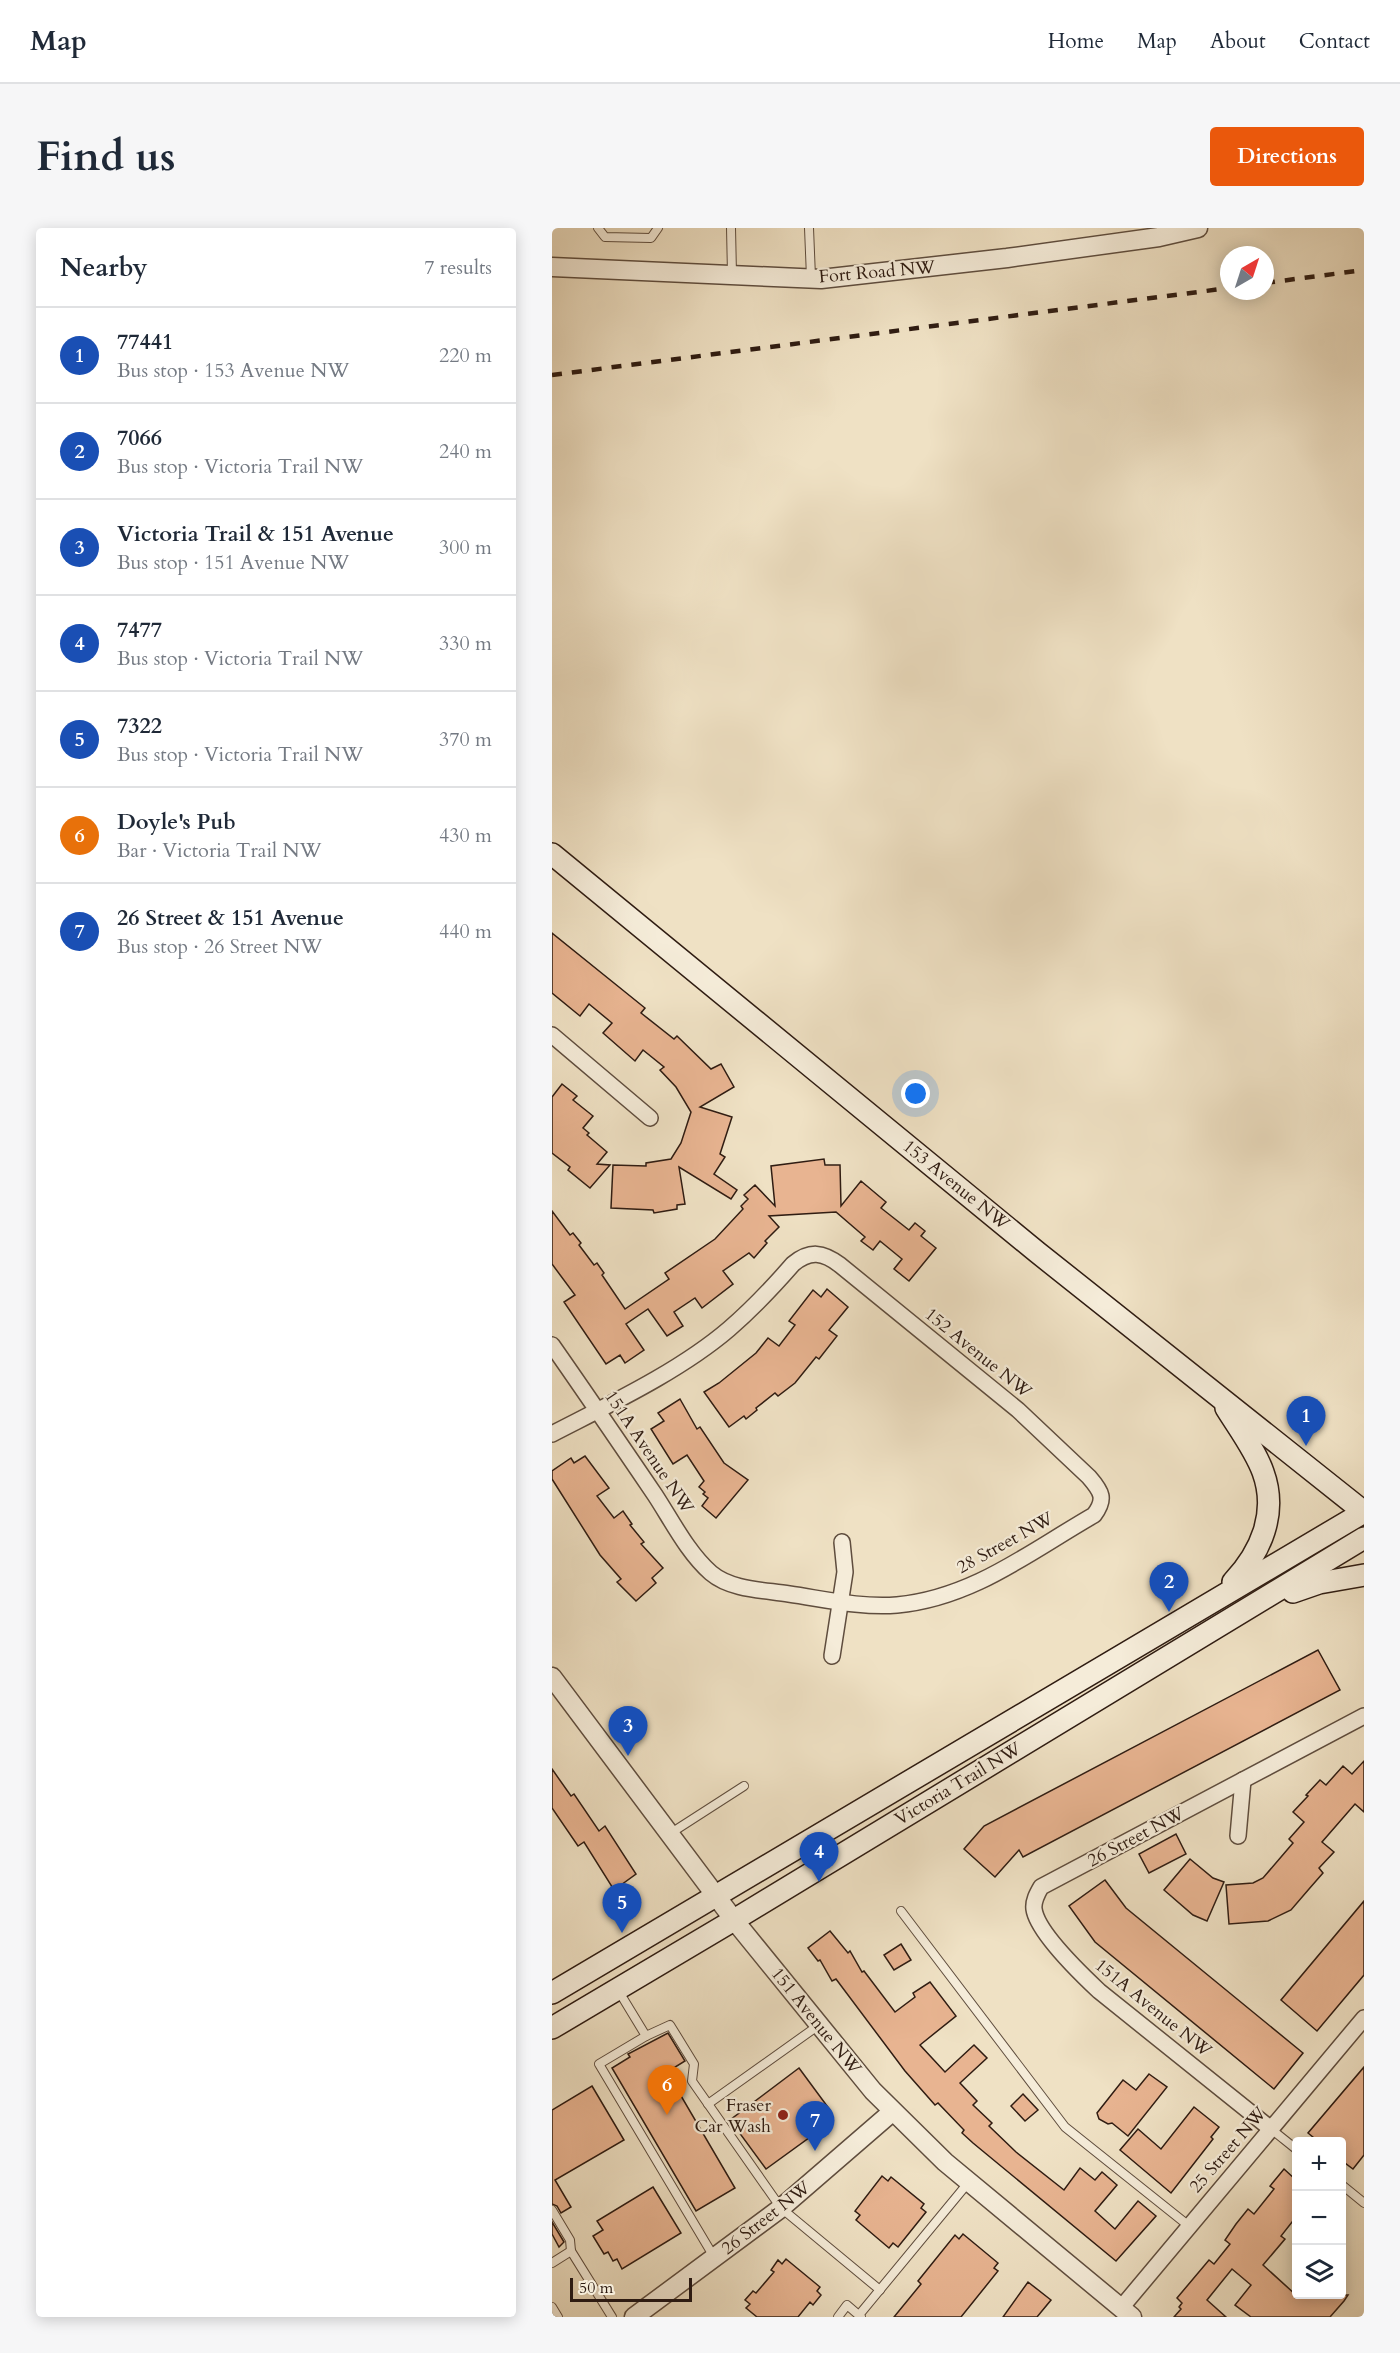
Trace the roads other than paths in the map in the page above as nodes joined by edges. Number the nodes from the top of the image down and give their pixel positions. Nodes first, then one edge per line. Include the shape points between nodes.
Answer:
1 (598, 228) edge
2 (658, 228) edge
3 (731, 228) edge
4 (809, 228) edge
5 (1198, 228) edge
6 (552, 267) edge
7 (732, 276) junction
8 (812, 278) junction
9 (552, 854) edge
10 (552, 1035) edge
11 (650, 1118) dead end
12 (552, 1345) edge
13 (1218, 1395) junction
14 (598, 1410) junction
15 (552, 1434) edge
16 (1102, 1498) joint
17 (1364, 1512) edge
18 (1364, 1538) edge
19 (842, 1542) dead end
20 (1364, 1575) edge
21 (717, 1578) joint
22 (1222, 1594) junction
23 (841, 1602) junction
24 (1234, 1617) junction
25 (832, 1656) dead end
26 (552, 1677) edge
27 (1364, 1716) edge
28 (1243, 1780) junction
29 (744, 1786) dead end
30 (669, 1834) junction
31 (1238, 1836) dead end
32 (715, 1895) junction
33 (1035, 1899) joint
34 (901, 1911) dead end
35 (734, 1920) junction
36 (618, 1989) junction
37 (552, 1993) edge
38 (1364, 2018) edge
39 (819, 2025) junction
40 (552, 2028) edge
41 (646, 2036) junction
42 (708, 2104) junction
43 (892, 2112) junction
44 (1271, 2129) junction
45 (1292, 2146) edge
46 (969, 2182) junction
47 (1346, 2189) edge
48 (1364, 2203) edge
49 (780, 2208) junction
50 (552, 2210) edge
51 (1189, 2226) junction
52 (571, 2250) junction
53 (715, 2259) junction
54 (552, 2263) edge
55 (880, 2290) junction
56 (552, 2307) edge
57 (1122, 2314) edge
58 (860, 2316) edge
59 (558, 2317) edge
60 (612, 2317) edge
61 (634, 2317) edge
62 (838, 2317) edge

1 - 2 lane via 605,237 651,238
3 - 7 lane
4 - 8 lane
5 - 8 street, Fort Road NW via 1007,258
6 - 7 street, Fort Road NW
7 - 8 street, Fort Road NW
9 - 13 main road, 153 Avenue NW via 1037,1252
10 - 11 street
12 - 14 street, 151A Avenue NW
13 - 17 main road, 153 Avenue NW
13 - 22 main road via 1263,1473 1269,1509 1258,1548
14 - 15 street
14 - 16 street, 152 Avenue NW via 705,1347 751,1309 801,1257 816,1252 840,1265 1018,1410 1089,1477
14 - 21 street, 151A Avenue NW via 690,1547
16 - 23 street, 28 Street NW via 1094,1515 1014,1564 963,1589 897,1605
17 - 22 main road, Victoria Trail NW
18 - 24 main road, Victoria Trail NW
19 - 23 street via 845,1572
20 - 24 main road via 1300,1589
21 - 23 street, 28 Street NW via 742,1586
22 - 32 main road, Victoria Trail NW
23 - 25 street
24 - 35 main road, Victoria Trail NW
26 - 30 street, 151 Avenue NW
27 - 28 street, 26 Street NW
28 - 31 street
28 - 33 street, 26 Street NW via 1041,1887
29 - 30 lane
30 - 32 street, 151 Avenue NW
32 - 35 street, 151 Avenue NW
32 - 37 main road, Victoria Trail NW
33 - 44 street, 151A Avenue NW via 1039,1921 1078,1972
34 - 51 lane via 1065,2127
35 - 36 main road, Victoria Trail NW
35 - 39 street, 151 Avenue NW
36 - 40 main road, Victoria Trail NW
36 - 41 lane
38 - 44 street, 25 Street NW
39 - 42 lane
39 - 43 street, 151 Avenue NW
41 - 42 lane via 670,2025 694,2064 692,2081
41 - 53 lane via 599,2064
42 - 49 lane
43 - 46 street, 151 Avenue NW
43 - 49 street, 26 Street NW
44 - 45 lane
44 - 51 street, 25 Street NW
46 - 55 lane
46 - 57 street, 151 Avenue NW
47 - 48 lane
49 - 53 street, 26 Street NW
49 - 55 lane
50 - 52 lane via 570,2240
51 - 57 street, 25 Street NW
52 - 54 lane
52 - 60 lane
53 - 61 street, 26 Street NW
55 - 58 lane
56 - 59 lane
58 - 62 lane via 847,2305

